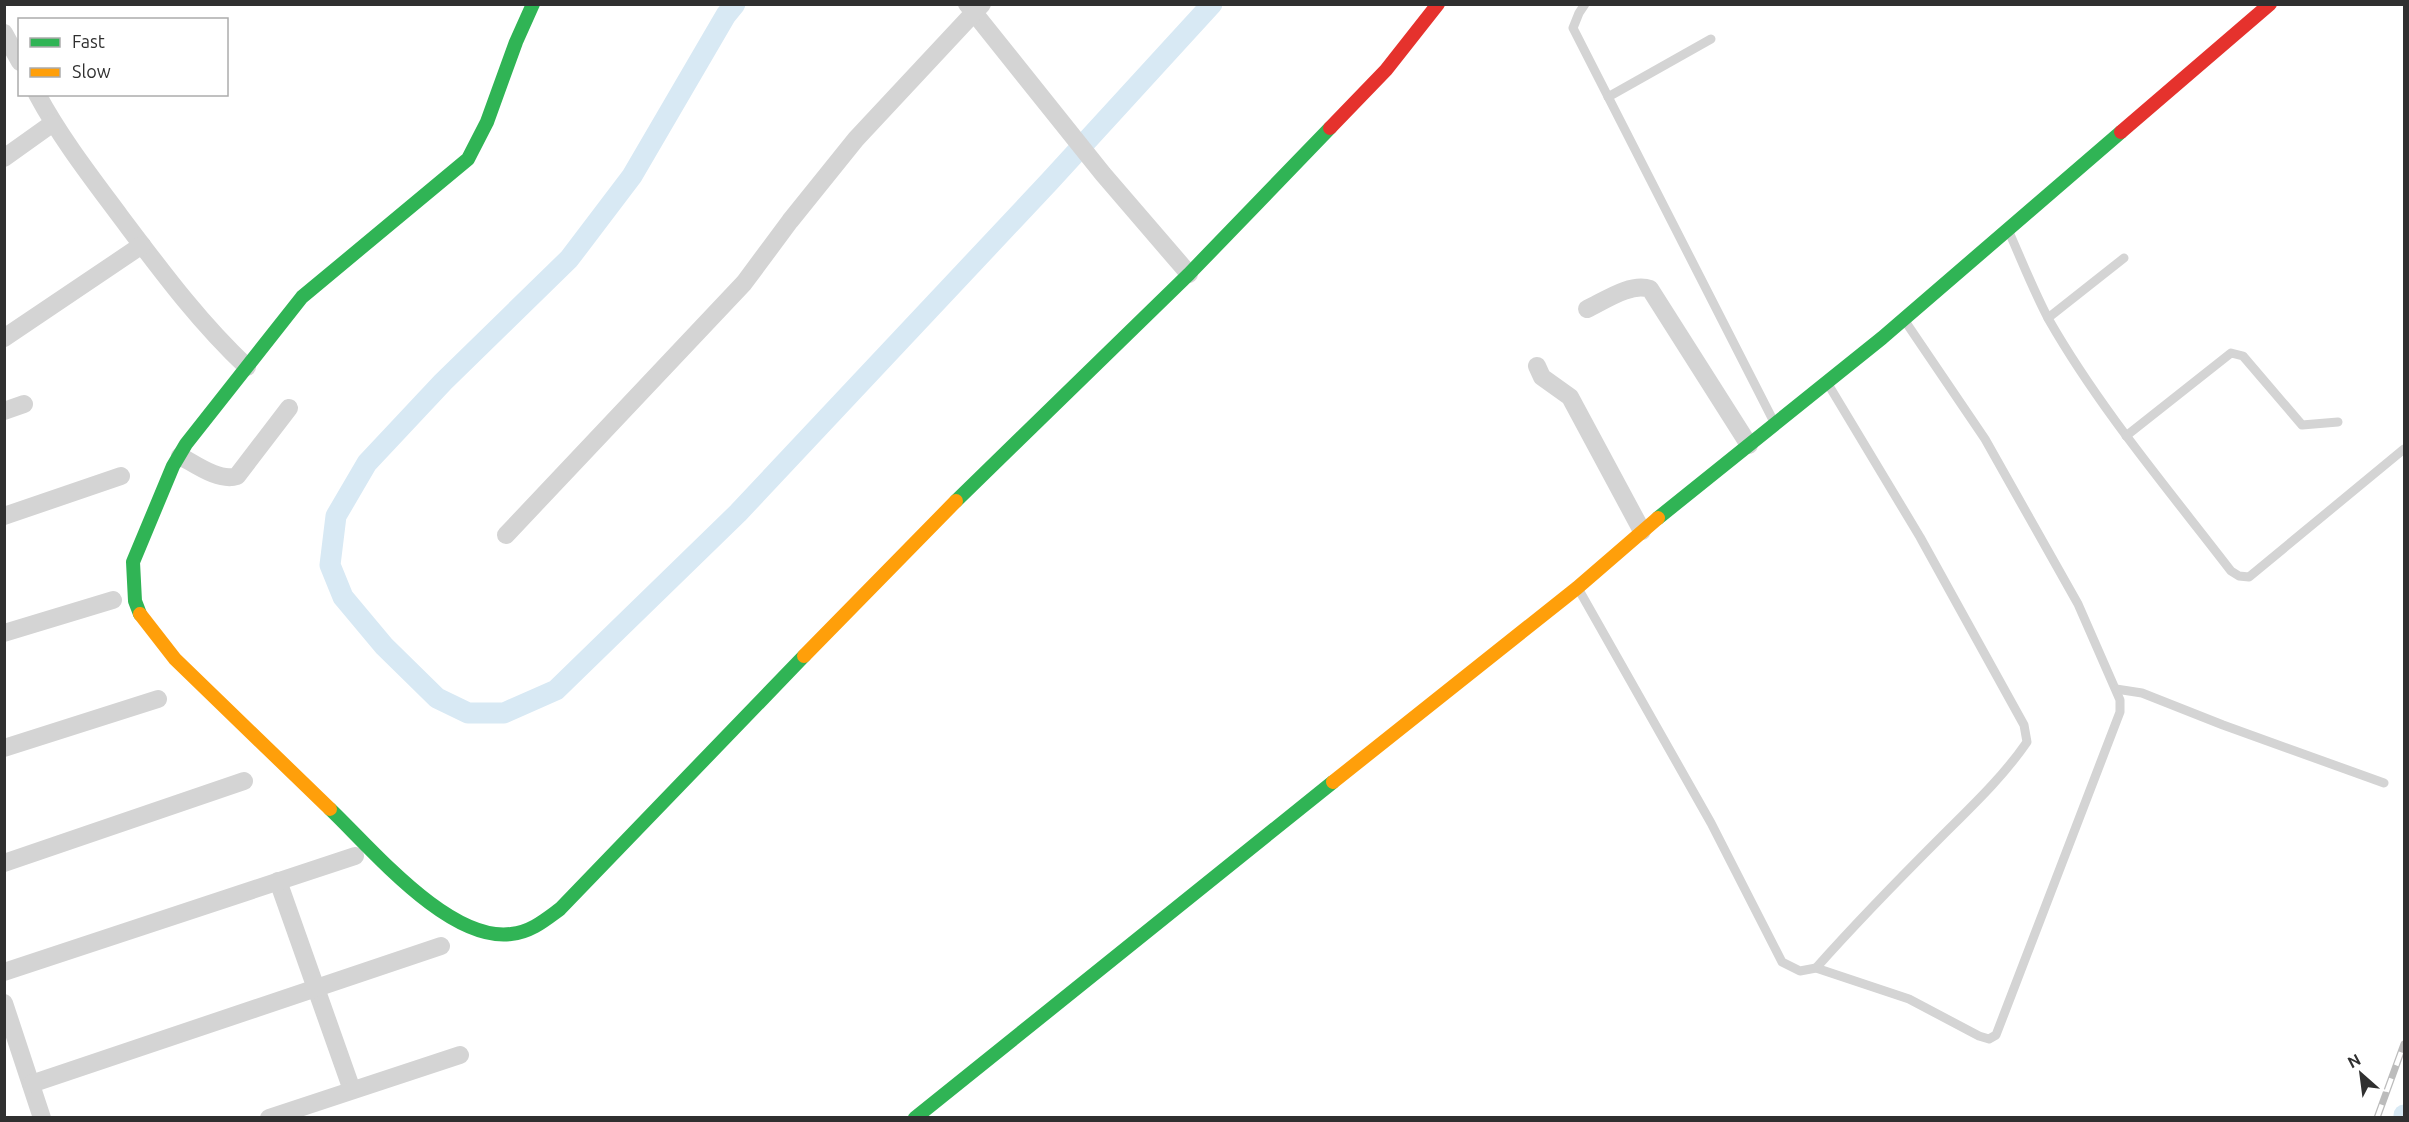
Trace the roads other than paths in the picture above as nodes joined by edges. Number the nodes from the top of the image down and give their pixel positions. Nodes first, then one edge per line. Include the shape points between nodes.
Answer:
1 (534, 4) edge
2 (1438, 4) edge
3 (1585, 4) edge
4 (2270, 4) edge
5 (974, 7) edge
6 (4, 33) edge
7 (1711, 39) dead end
8 (18, 58) edge
9 (38, 96) edge
10 (1608, 98) junction
11 (53, 123) junction
12 (4, 158) edge
13 (2008, 230) junction
14 (142, 245) junction
15 (2124, 258) dead end
16 (1189, 274) junction
17 (1587, 309) dead end
18 (2048, 318) junction
19 (1904, 319) junction
20 (4, 338) edge
21 (247, 366) junction
22 (1537, 366) dead end
23 (1827, 382) junction
24 (24, 404) dead end
25 (289, 408) dead end
26 (4, 411) edge
27 (2338, 422) dead end
28 (1775, 424) junction
29 (2126, 436) junction
30 (1749, 445) junction
31 (2404, 449) edge
32 (180, 456) junction
33 (122, 476) dead end
34 (4, 516) edge
35 (1642, 531) junction
36 (506, 535) dead end
37 (1577, 588) junction
38 (113, 600) dead end
39 (4, 633) edge
40 (2116, 690) junction
41 (158, 699) dead end
42 (4, 748) edge
43 (244, 781) dead end
44 (2384, 783) dead end
45 (355, 856) dead end
46 (4, 863) edge
47 (278, 882) junction
48 (441, 946) dead end
49 (1816, 968) junction
50 (4, 972) edge
51 (316, 988) junction
52 (4, 1003) edge
53 (460, 1054) dead end
54 (31, 1084) junction
55 (352, 1090) junction
56 (42, 1118) edge
57 (269, 1118) edge
58 (915, 1118) edge

1 - 21 street via 513,46 478,144 468,159 302,297
2 - 16 street via 1386,70
3 - 10 lane via 1574,28
4 - 13 street
5 - 16 street via 1103,174
5 - 36 street via 856,139 744,283
6 - 8 street
7 - 10 lane
9 - 11 street
10 - 28 lane
11 - 12 street
11 - 14 street
13 - 18 lane
13 - 19 street
14 - 20 street
14 - 21 street via 187,305
15 - 18 lane
16 - 32 street via 1018,439 560,909 526,931 488,933 466,927 417,893 176,659 142,618 135,601 133,562
17 - 30 street via 1626,291 1643,286 1650,289
18 - 29 lane
19 - 23 street
19 - 40 lane via 1996,460 2078,604
21 - 32 street
22 - 35 street via 1542,377 1570,398
23 - 28 street
23 - 49 lane via 1920,537 2024,725 2027,742 1977,801
24 - 26 street
25 - 32 street via 237,476 222,477
27 - 29 lane via 2302,425 2243,356 2231,353
28 - 30 street
29 - 31 lane via 2231,571 2249,577
30 - 35 street
33 - 34 street
35 - 37 street
37 - 49 lane via 1711,824 1782,962 1800,971
37 - 58 street
38 - 39 street
40 - 44 lane via 2142,693
40 - 49 lane via 2120,712 1996,1035 1989,1039 1979,1036 1909,999
41 - 42 street
43 - 46 street
45 - 47 street
47 - 50 street
47 - 51 street
48 - 51 street
51 - 54 street
51 - 55 street
52 - 54 street
53 - 55 street
54 - 56 street
55 - 57 street

